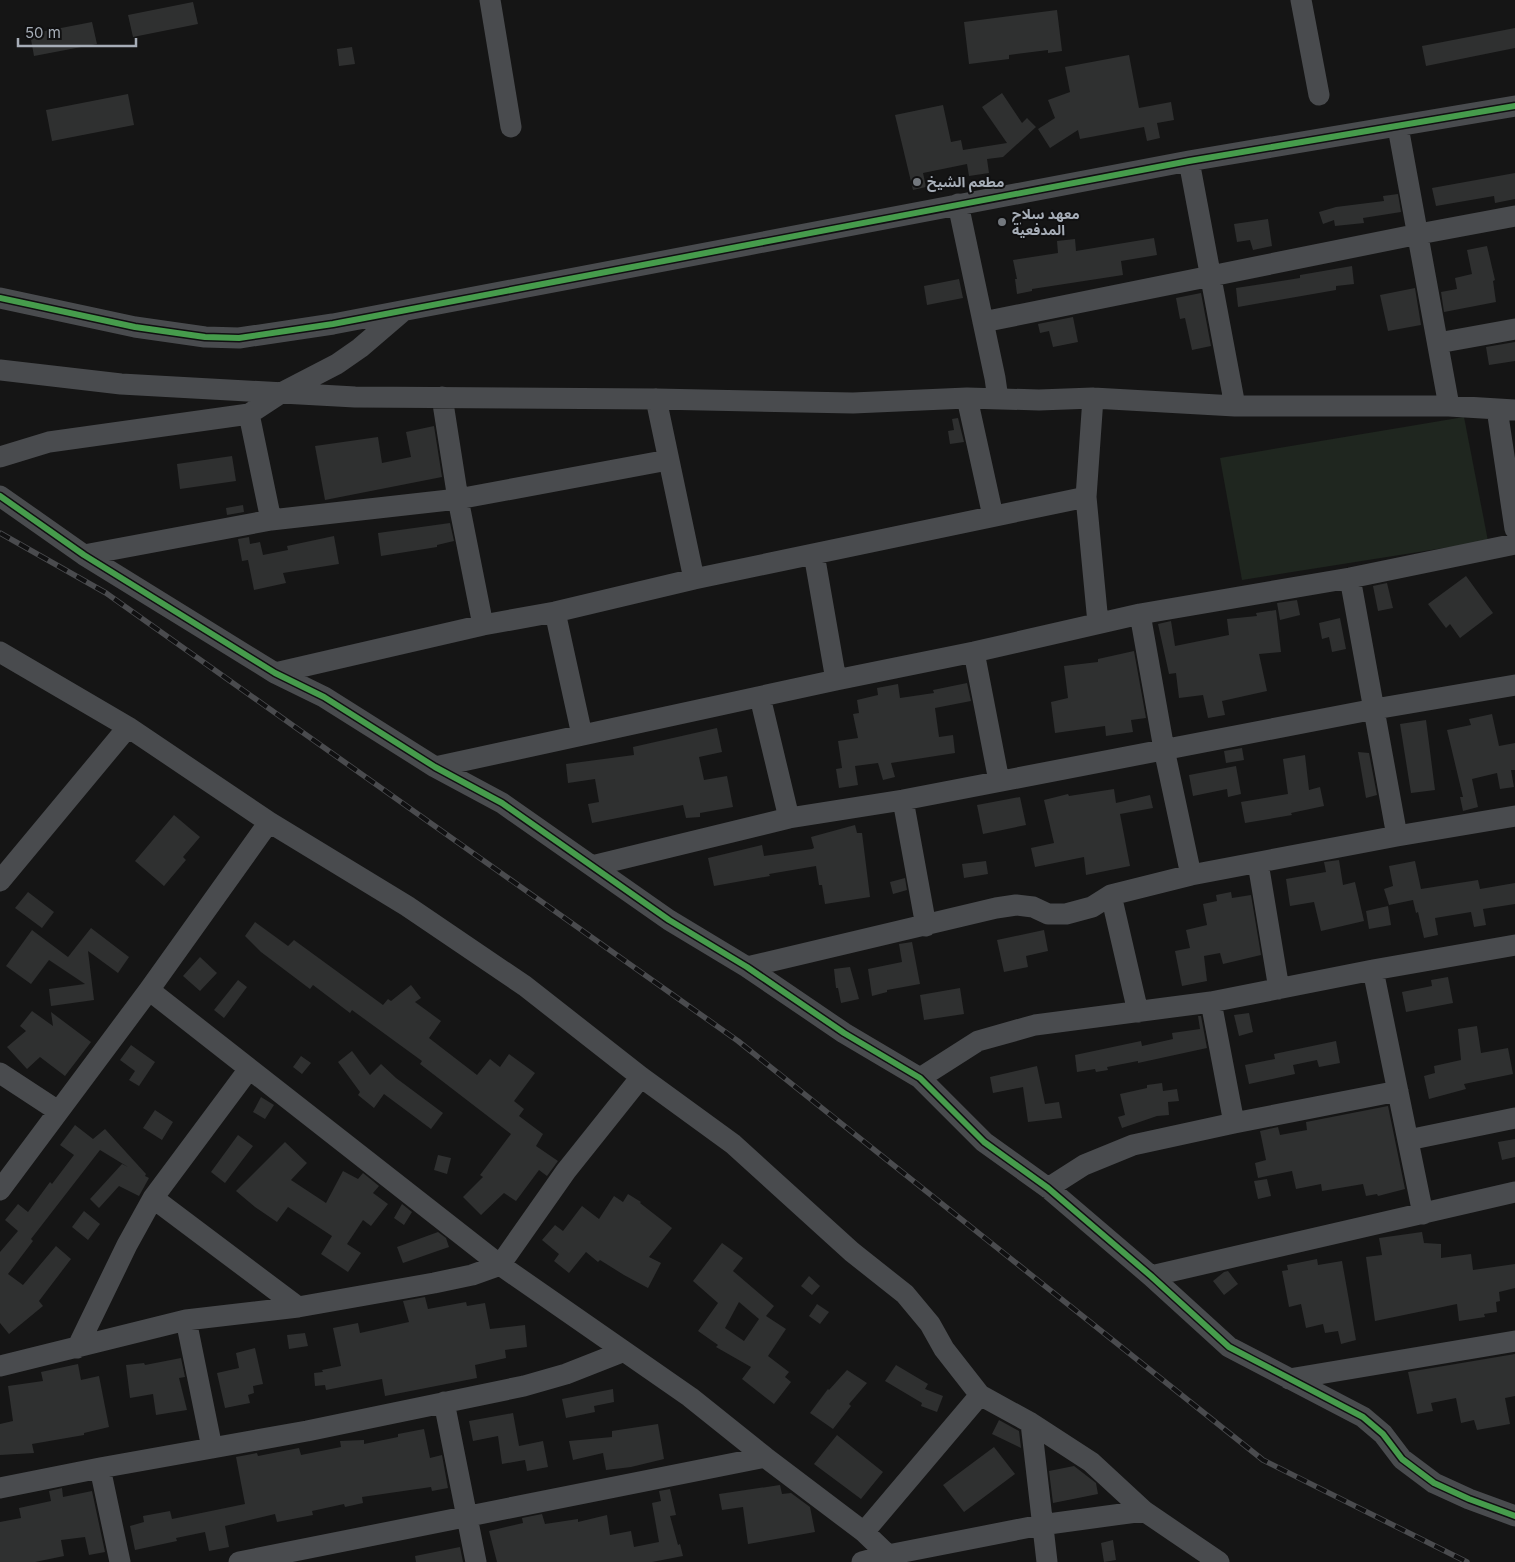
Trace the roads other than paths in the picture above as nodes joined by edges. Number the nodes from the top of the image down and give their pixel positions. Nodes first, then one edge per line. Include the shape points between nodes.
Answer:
1 (490, 0) edge
2 (1301, 0) edge
3 (1320, 95) dead end
4 (1515, 106) edge
5 (511, 127) dead end
6 (1398, 127) junction
7 (1189, 161) junction
8 (958, 204) junction
9 (1515, 216) edge
10 (1419, 234) junction
11 (1212, 276) junction
12 (0, 298) edge
13 (404, 311) junction
14 (983, 322) junction
15 (1515, 329) edge
16 (1438, 342) junction
17 (0, 370) edge
18 (281, 393) junction
19 (442, 397) junction
20 (967, 398) junction
21 (1093, 398) junction
22 (656, 399) junction
23 (998, 399) junction
24 (1235, 406) junction
25 (1449, 406) junction
26 (1506, 410) edge
27 (249, 414) junction
28 (0, 457) edge
29 (668, 460) junction
30 (0, 496) edge
31 (1086, 497) junction
32 (458, 499) junction
33 (993, 516) junction
34 (271, 520) junction
35 (1515, 529) edge
36 (1515, 544) edge
37 (814, 554) junction
38 (84, 555) junction
39 (1350, 578) junction
40 (694, 579) junction
41 (555, 612) junction
42 (1140, 614) junction
43 (1098, 623) junction
44 (483, 624) junction
45 (0, 652) edge
46 (974, 652) junction
47 (275, 673) junction
48 (836, 680) junction
49 (1515, 685) edge
50 (760, 697) junction
51 (1375, 709) junction
52 (128, 727) junction
53 (582, 735) junction
54 (1164, 749) junction
55 (435, 767) junction
56 (999, 781) junction
57 (903, 800) junction
58 (1515, 816) edge
59 (789, 818) junction
60 (268, 822) junction
61 (1397, 836) junction
62 (1258, 863) junction
63 (592, 866) junction
64 (1191, 875) junction
65 (0, 881) edge
66 (1110, 895) junction
67 (926, 926) junction
68 (1515, 945) edge
69 (747, 967) junction
70 (1372, 970) junction
71 (1279, 989) junction
72 (149, 990) junction
73 (1211, 1002) junction
74 (1138, 1012) junction
75 (249, 1069) junction
76 (0, 1073) edge
77 (641, 1077) junction
78 (920, 1078) junction
79 (1398, 1091) junction
80 (58, 1111) junction
81 (1515, 1118) edge
82 (1234, 1123) junction
83 (1408, 1140) junction
84 (1048, 1188) junction
85 (0, 1190) edge
86 (1515, 1192) edge
87 (153, 1198) junction
88 (1423, 1214) junction
89 (500, 1265) junction
90 (1151, 1276) junction
91 (298, 1308) junction
92 (186, 1320) junction
93 (1515, 1341) edge
94 (77, 1348) junction
95 (622, 1352) junction
96 (0, 1366) edge
97 (1289, 1379) junction
98 (980, 1395) junction
99 (444, 1402) junction
100 (1032, 1423) junction
101 (212, 1448) junction
102 (765, 1457) junction
103 (100, 1468) junction
104 (0, 1488) edge
105 (1144, 1511) junction
106 (1513, 1511) edge
107 (466, 1516) junction
108 (1042, 1526) junction
109 (864, 1532) junction
110 (888, 1555) junction
111 (120, 1562) edge
112 (239, 1562) edge
113 (476, 1562) edge
114 (862, 1562) edge
115 (1047, 1562) edge
116 (1219, 1562) edge

1 - 5 street
2 - 3 street
4 - 6 street
6 - 7 street
6 - 10 street
7 - 8 street
7 - 11 street
8 - 13 street
8 - 14 street
9 - 10 street
10 - 11 street
10 - 16 street
11 - 14 street
11 - 24 street
12 - 13 street via 135,327 205,337 240,338
13 - 18 street via 337,364
14 - 23 street
15 - 16 street
16 - 25 street
17 - 18 street via 121,384
18 - 19 street
18 - 27 street
19 - 22 street
19 - 32 street
20 - 22 street via 853,403
20 - 23 street
20 - 33 street
21 - 23 street
21 - 24 street
21 - 31 street
22 - 29 street
24 - 25 street
25 - 26 street
26 - 35 street
27 - 28 street via 49,442
27 - 34 street
29 - 32 street
29 - 40 street
30 - 38 street
31 - 33 street
31 - 43 street
32 - 34 street
32 - 44 street
33 - 37 street
34 - 38 street
36 - 39 street
37 - 40 street
37 - 48 street
38 - 47 street
39 - 42 street
39 - 51 street
40 - 41 street
41 - 44 street
41 - 53 street
42 - 43 street
42 - 54 street
43 - 46 street
44 - 47 street
45 - 52 street
46 - 48 street
46 - 56 street
47 - 55 street via 324,697
48 - 50 street
49 - 51 street
50 - 53 street
50 - 59 street
51 - 54 street
51 - 61 street
52 - 60 street
52 - 65 street
53 - 55 street
54 - 56 street
54 - 64 street
55 - 63 street via 502,804
56 - 57 street
57 - 59 street
57 - 67 street
58 - 61 street
59 - 63 street
60 - 72 street
60 - 77 street via 407,906 525,986
61 - 62 street
62 - 64 street
62 - 71 street
63 - 69 street via 668,920
64 - 66 street
66 - 67 street via 1092,907 1066,914 1048,914 1033,907 1016,905
66 - 74 street
67 - 69 street
68 - 70 street
69 - 78 street via 844,1033
70 - 71 street
70 - 79 street
71 - 73 street
72 - 75 street
72 - 80 street
73 - 74 street
73 - 82 street
74 - 78 street via 1034,1024 978,1040
75 - 87 street
75 - 89 street
76 - 80 street
77 - 89 street via 566,1171
77 - 98 street via 733,1144 852,1252 905,1294
78 - 84 street via 984,1142
79 - 82 street
79 - 83 street
80 - 85 street
81 - 83 street
82 - 84 street via 1133,1145 1084,1165
83 - 88 street
84 - 90 street
86 - 88 street
87 - 91 street
87 - 94 street
88 - 90 street
89 - 91 street via 472,1275
89 - 95 street
90 - 97 street via 1229,1347
91 - 92 street
92 - 94 street
92 - 101 street
93 - 97 street
94 - 96 street
95 - 99 street via 566,1374
95 - 102 street via 690,1397
97 - 106 street via 1363,1417 1383,1434 1402,1459 1434,1483 1469,1499
98 - 100 street
98 - 109 street
99 - 101 street
99 - 107 street
100 - 105 street via 1091,1462
100 - 108 street
101 - 103 street
102 - 107 street
102 - 109 street
103 - 104 street
103 - 111 street
105 - 108 street
105 - 116 street
107 - 112 street
107 - 113 street
108 - 110 street
108 - 115 street
109 - 110 street
110 - 114 street

